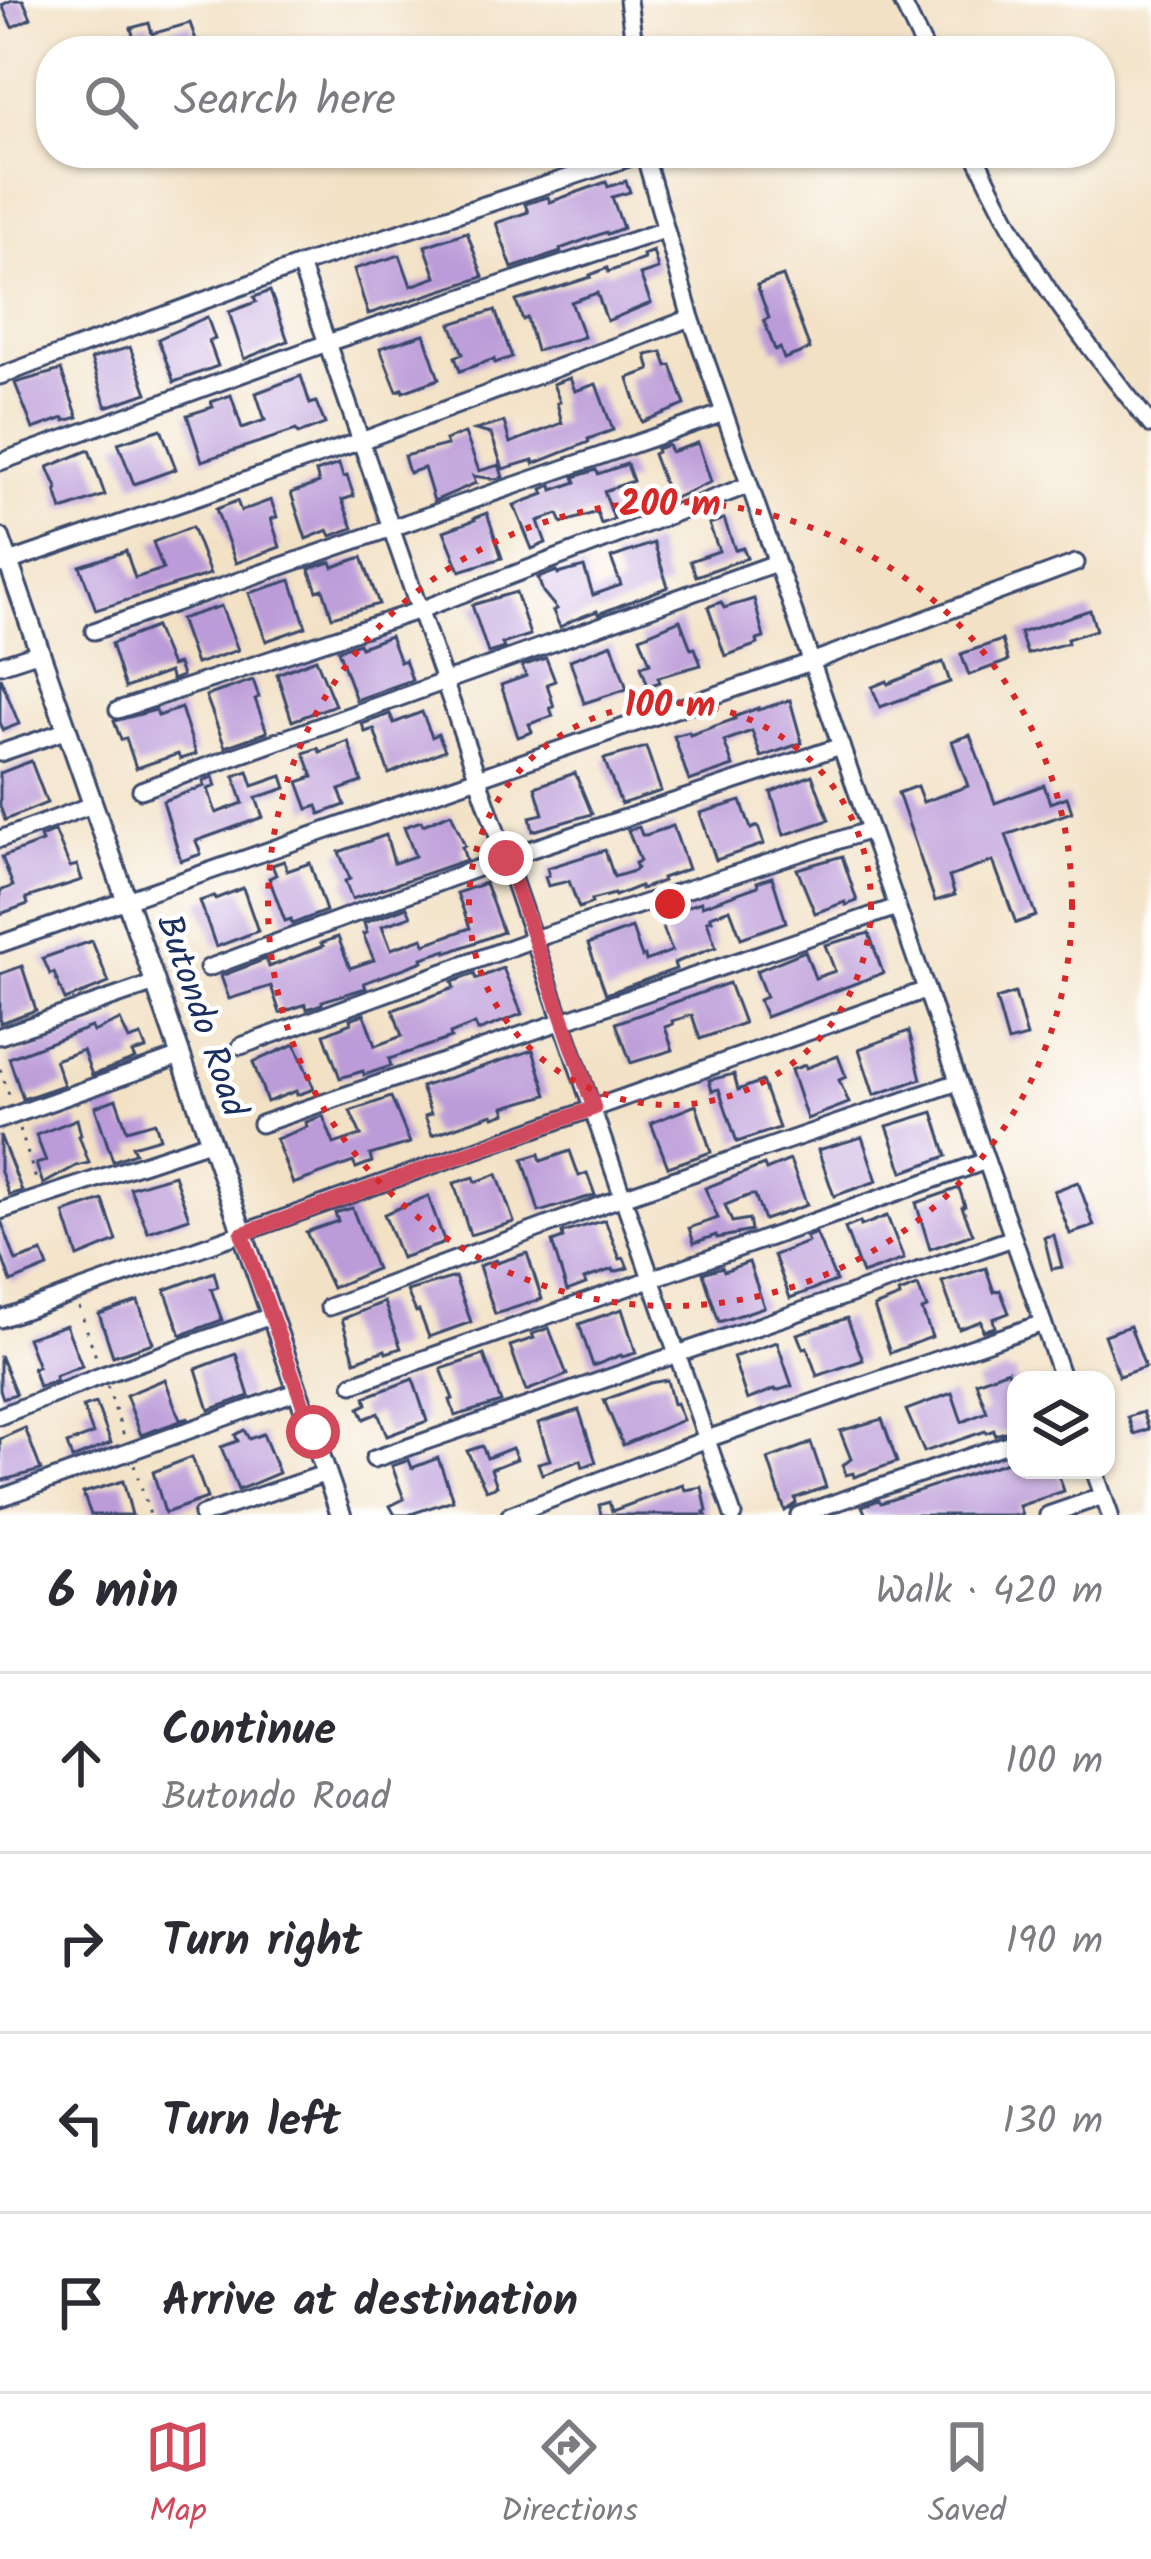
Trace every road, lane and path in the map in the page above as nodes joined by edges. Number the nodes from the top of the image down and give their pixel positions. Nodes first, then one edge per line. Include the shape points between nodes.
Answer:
1 (628, 0) edge
2 (901, 0) edge
3 (632, 36) edge
4 (919, 36) edge
5 (598, 168) edge
6 (648, 168) edge
7 (982, 168) edge
8 (664, 230) junction
9 (300, 265) junction
10 (691, 318) junction
11 (327, 343) junction
12 (0, 376) edge
13 (724, 413) junction
14 (1151, 425) edge
15 (361, 441) junction
16 (0, 462) edge
17 (749, 485) junction
18 (391, 528) junction
19 (0, 538) edge
20 (4, 563) edge
21 (776, 563) junction
22 (1076, 563) dead end
23 (420, 610) junction
24 (94, 631) dead end
25 (40, 652) junction
26 (811, 662) junction
27 (0, 665) edge
28 (443, 683) junction
29 (118, 710) dead end
30 (68, 730) junction
31 (841, 746) junction
32 (0, 754) edge
33 (479, 776) junction
34 (141, 790) dead end
35 (92, 805) junction
36 (870, 830) junction
37 (0, 839) edge
38 (506, 858) junction
39 (124, 901) junction
40 (897, 907) junction
41 (534, 939) junction
42 (0, 944) edge
43 (208, 968) dead end
44 (154, 983) junction
45 (926, 990) junction
46 (562, 1020) junction
47 (0, 1036) edge
48 (241, 1046) dead end
49 (180, 1056) junction
50 (0, 1069) edge
51 (958, 1082) junction
52 (594, 1108) junction
53 (8, 1117) edge
54 (261, 1124) dead end
55 (209, 1142) junction
56 (986, 1161) junction
57 (40, 1196) junction
58 (623, 1197) junction
59 (0, 1211) edge
60 (242, 1234) junction
61 (1013, 1238) junction
62 (651, 1278) junction
63 (74, 1293) junction
64 (329, 1307) dead end
65 (271, 1316) junction
66 (0, 1319) edge
67 (1042, 1323) junction
68 (678, 1354) junction
69 (1060, 1371) edge
70 (103, 1375) junction
71 (353, 1384) dead end
72 (298, 1391) junction
73 (0, 1416) edge
74 (707, 1439) junction
75 (1007, 1444) edge
76 (130, 1451) junction
77 (374, 1459) dead end
78 (327, 1473) junction
79 (1097, 1479) edge
80 (1103, 1496) junction
81 (0, 1498) edge
82 (150, 1515) edge
83 (202, 1515) edge
84 (341, 1515) edge
85 (510, 1515) edge
86 (734, 1515) edge
87 (799, 1515) edge
88 (1048, 1515) edge
89 (1110, 1515) edge

1 - 3 street
2 - 4 street
5 - 9 street
6 - 8 street
7 - 14 street via 1048,289
8 - 10 street
8 - 11 street
9 - 11 street
9 - 12 street
10 - 13 street
10 - 15 street
11 - 15 street
11 - 16 street
13 - 17 street
13 - 18 street
15 - 18 street
15 - 20 street
17 - 21 street
17 - 23 street
18 - 23 street
18 - 24 street
19 - 20 street, Butondo Road
20 - 25 street, Butondo Road
21 - 26 street
21 - 28 street
22 - 26 street
23 - 28 street
23 - 29 street
25 - 27 street
25 - 30 street, Butondo Road
26 - 31 street
26 - 33 street
28 - 33 street
28 - 34 street
30 - 32 street
30 - 35 street, Butondo Road
31 - 36 street
31 - 38 street
33 - 38 street
33 - 39 street
35 - 37 street
35 - 39 street, Butondo Road
36 - 40 street
36 - 41 street
38 - 41 street
38 - 43 street
39 - 42 street
39 - 44 street, Butondo Road
40 - 45 street
40 - 46 street
41 - 46 street
41 - 48 street
44 - 47 street
44 - 49 street, Butondo Road
45 - 51 street
45 - 52 street
46 - 52 street
46 - 54 street
49 - 53 street
49 - 55 street, Butondo Road
50 - 53 path
51 - 56 street
51 - 58 street
52 - 58 street
52 - 60 street
53 - 57 path
55 - 57 street
55 - 60 street, Butondo Road
56 - 61 street
56 - 62 street
57 - 59 street
58 - 62 street
58 - 64 street
60 - 63 street
60 - 65 street, Butondo Road
61 - 67 street
61 - 68 street
62 - 68 street
62 - 71 street
63 - 66 street
63 - 70 path
65 - 70 street
65 - 72 street, Butondo Road
67 - 69 street
67 - 74 street
68 - 74 street
68 - 77 street
70 - 73 street
70 - 76 path
72 - 76 street
72 - 78 street, Butondo Road
74 - 85 street
74 - 86 street
75 - 87 street
76 - 81 street
76 - 82 path
78 - 83 street
78 - 84 street, Butondo Road
79 - 80 street
80 - 88 street
80 - 89 street

